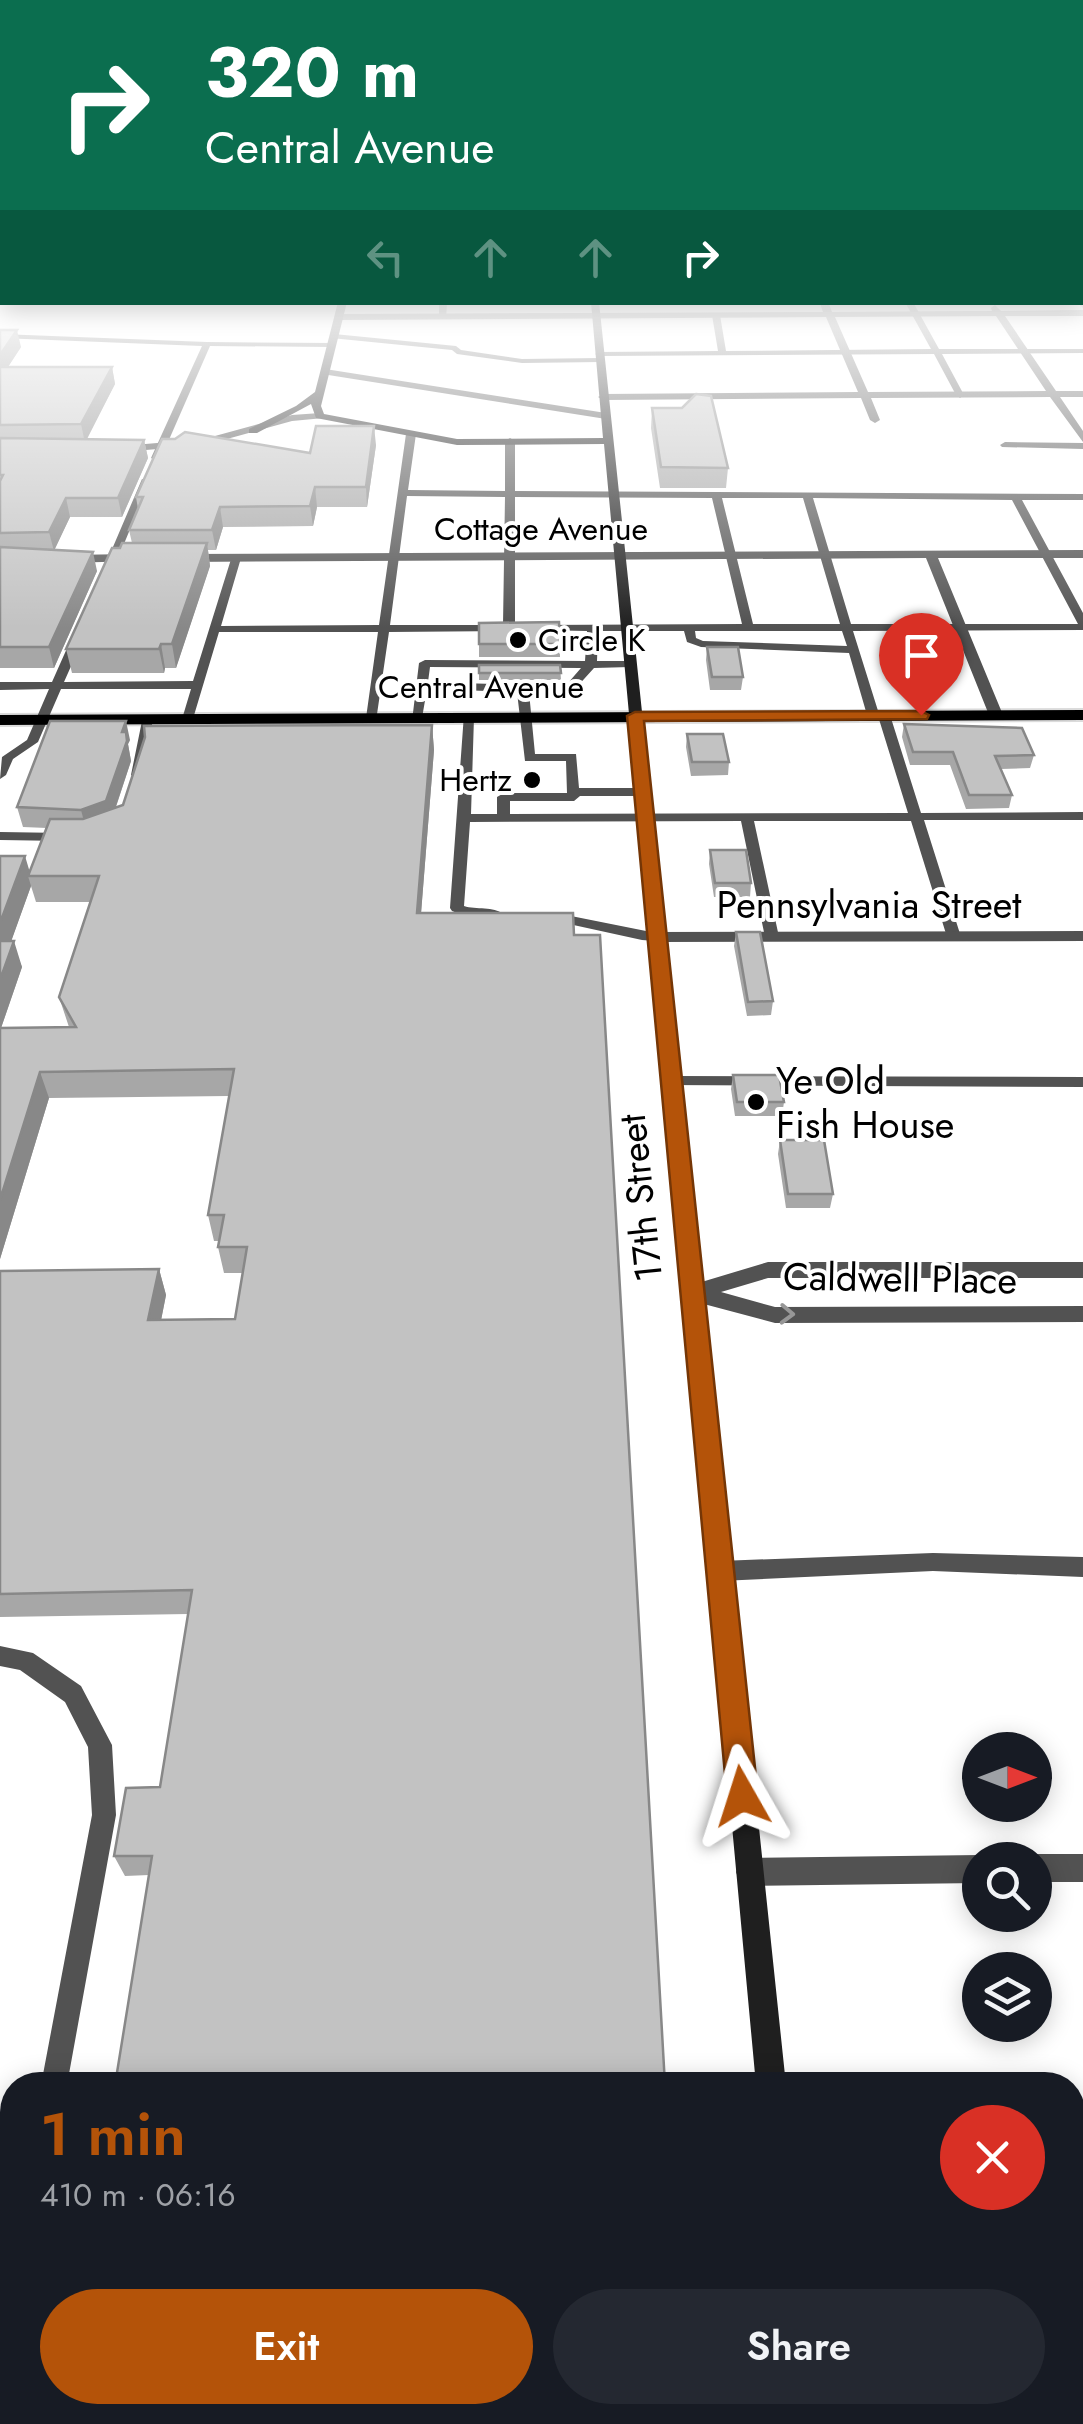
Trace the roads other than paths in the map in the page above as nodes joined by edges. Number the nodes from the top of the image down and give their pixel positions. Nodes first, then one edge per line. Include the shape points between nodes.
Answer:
1 (181, 401) edge
2 (309, 401) edge
3 (318, 401) edge
4 (511, 401) edge
5 (605, 401) edge
6 (867, 401) edge
7 (1057, 401) edge
8 (320, 416) junction
9 (606, 416) junction
10 (875, 420) dead end
11 (253, 431) junction
12 (411, 434) junction
13 (510, 441) junction
14 (608, 441) junction
15 (1083, 443) edge
16 (1006, 444) dead end
17 (160, 447) junction
18 (110, 449) edge
19 (402, 492) junction
20 (508, 494) junction
21 (614, 495) junction
22 (718, 497) junction
23 (808, 497) junction
24 (1016, 497) junction
25 (1083, 497) edge
26 (1044, 554) junction
27 (1083, 554) edge
28 (825, 555) junction
29 (931, 555) junction
30 (509, 556) junction
31 (621, 556) junction
32 (732, 556) junction
33 (395, 557) junction
34 (112, 558) junction
35 (148, 558) edge
36 (165, 558) edge
37 (236, 558) junction
38 (56, 559) edge
39 (103, 581) edge
40 (88, 616) edge
41 (1083, 625) edge
42 (509, 628) junction
43 (593, 628) junction
44 (627, 628) junction
45 (689, 628) junction
46 (748, 628) junction
47 (848, 628) junction
48 (960, 628) junction
49 (216, 630) junction
50 (384, 630) junction
51 (854, 650) junction
52 (630, 664) junction
53 (591, 665) junction
54 (422, 685) junction
55 (0, 686) edge
56 (57, 686) junction
57 (198, 686) junction
58 (523, 689) junction
59 (878, 715) junction
60 (996, 715) junction
61 (1083, 715) edge
62 (635, 716) junction
63 (468, 717) junction
64 (529, 717) junction
65 (372, 718) junction
66 (416, 718) junction
67 (147, 719) junction
68 (188, 719) junction
69 (0, 720) edge
70 (42, 720) junction
71 (0, 775) edge
72 (574, 792) junction
73 (642, 792) junction
74 (130, 793) edge
75 (914, 816) junction
76 (1083, 816) edge
77 (644, 817) junction
78 (747, 817) junction
79 (464, 818) junction
80 (504, 818) junction
81 (0, 836) edge
82 (88, 837) edge
83 (513, 915) edge
84 (533, 916) edge
85 (1083, 936) edge
86 (656, 937) junction
87 (772, 937) junction
88 (954, 937) junction
89 (670, 1081) junction
90 (1083, 1082) edge
91 (1083, 1270) edge
92 (692, 1292) junction
93 (1083, 1314) edge
94 (1083, 1567) edge
95 (720, 1570) junction
96 (0, 1656) edge
97 (1052, 1868) edge
98 (1083, 1868) edge
99 (962, 1869) edge
100 (750, 1872) junction
101 (56, 2072) edge
102 (770, 2072) edge

1 - 17 lane
2 - 11 street
3 - 8 street
4 - 9 lane
5 - 9 street, 17th Street
6 - 10 street
7 - 15 street
8 - 11 street
8 - 12 street
9 - 14 street, 17th Street
11 - 17 street
12 - 13 street
12 - 19 lane
13 - 14 street
13 - 20 lane
14 - 21 street, 17th Street
15 - 16 lane
17 - 18 street
17 - 34 lane
19 - 20 lane
19 - 33 lane
20 - 21 lane
20 - 30 lane
21 - 22 lane
21 - 31 street, 17th Street
22 - 23 lane
22 - 32 lane
23 - 24 lane
23 - 28 lane
24 - 25 lane
24 - 26 lane
26 - 27 street, Cottage Avenue
26 - 29 street, Cottage Avenue
26 - 41 lane
28 - 29 street, Cottage Avenue
28 - 32 street, Cottage Avenue
28 - 47 lane
29 - 48 street
30 - 31 street, Cottage Avenue
30 - 33 street, Cottage Avenue
30 - 42 lane
31 - 32 street, Cottage Avenue
31 - 44 street, 17th Street
32 - 46 lane
33 - 37 street, Cottage Avenue
33 - 50 lane
34 - 35 street
34 - 38 street
34 - 39 lane
36 - 37 street, Cottage Avenue
37 - 49 lane
40 - 56 lane
41 - 48 lane
42 - 43 lane
42 - 50 lane
43 - 44 lane
43 - 53 lane
44 - 45 lane
44 - 52 street, 17th Street
45 - 46 lane
45 - 51 lane via 691,640 700,644
46 - 47 lane
47 - 48 lane
47 - 51 lane
48 - 60 street
49 - 50 lane
49 - 57 lane
50 - 65 lane
51 - 59 lane
52 - 53 lane
52 - 62 street, 17th Street
53 - 54 lane via 425,663
53 - 58 lane via 571,686
54 - 58 lane
54 - 66 lane
55 - 56 lane
56 - 57 lane
56 - 70 lane
57 - 68 lane
58 - 64 lane
59 - 60 main road, Central Avenue
59 - 62 main road, Central Avenue
59 - 75 lane
60 - 61 main road, Central Avenue
62 - 64 main road, Central Avenue
62 - 73 street, 17th Street
63 - 64 main road, Central Avenue
63 - 66 main road, Central Avenue
63 - 79 lane
64 - 72 lane via 530,758 572,757
65 - 66 main road, Central Avenue
65 - 68 main road, Central Avenue
67 - 68 main road, Central Avenue
67 - 70 main road, Central Avenue
67 - 74 lane
69 - 70 main road, Central Avenue
70 - 71 lane via 32,742 8,757
72 - 73 lane
72 - 80 lane via 504,797
73 - 77 street, 17th Street
75 - 76 lane
75 - 78 lane
75 - 88 lane
77 - 78 lane
77 - 80 lane
77 - 86 street, 17th Street
78 - 87 lane
79 - 80 lane
79 - 83 lane via 457,908
81 - 82 lane
84 - 86 lane via 572,916 624,935
85 - 88 street, Pennsylvania Street
86 - 87 street, Pennsylvania Street
86 - 89 street, 17th Street
87 - 88 street, Pennsylvania Street
89 - 90 lane
89 - 92 street, 17th Street
91 - 92 street, Caldwell Place via 768,1270
92 -> 93 street, Caldwell Place via 775,1315
92 - 95 street, 17th Street
94 - 95 lane via 933,1562
95 - 100 street, 17th Street
96 - 101 lane via 25,1660 72,1694 100,1745 104,1814
97 - 98 street
99 - 100 street
100 - 102 street, 17th Street

